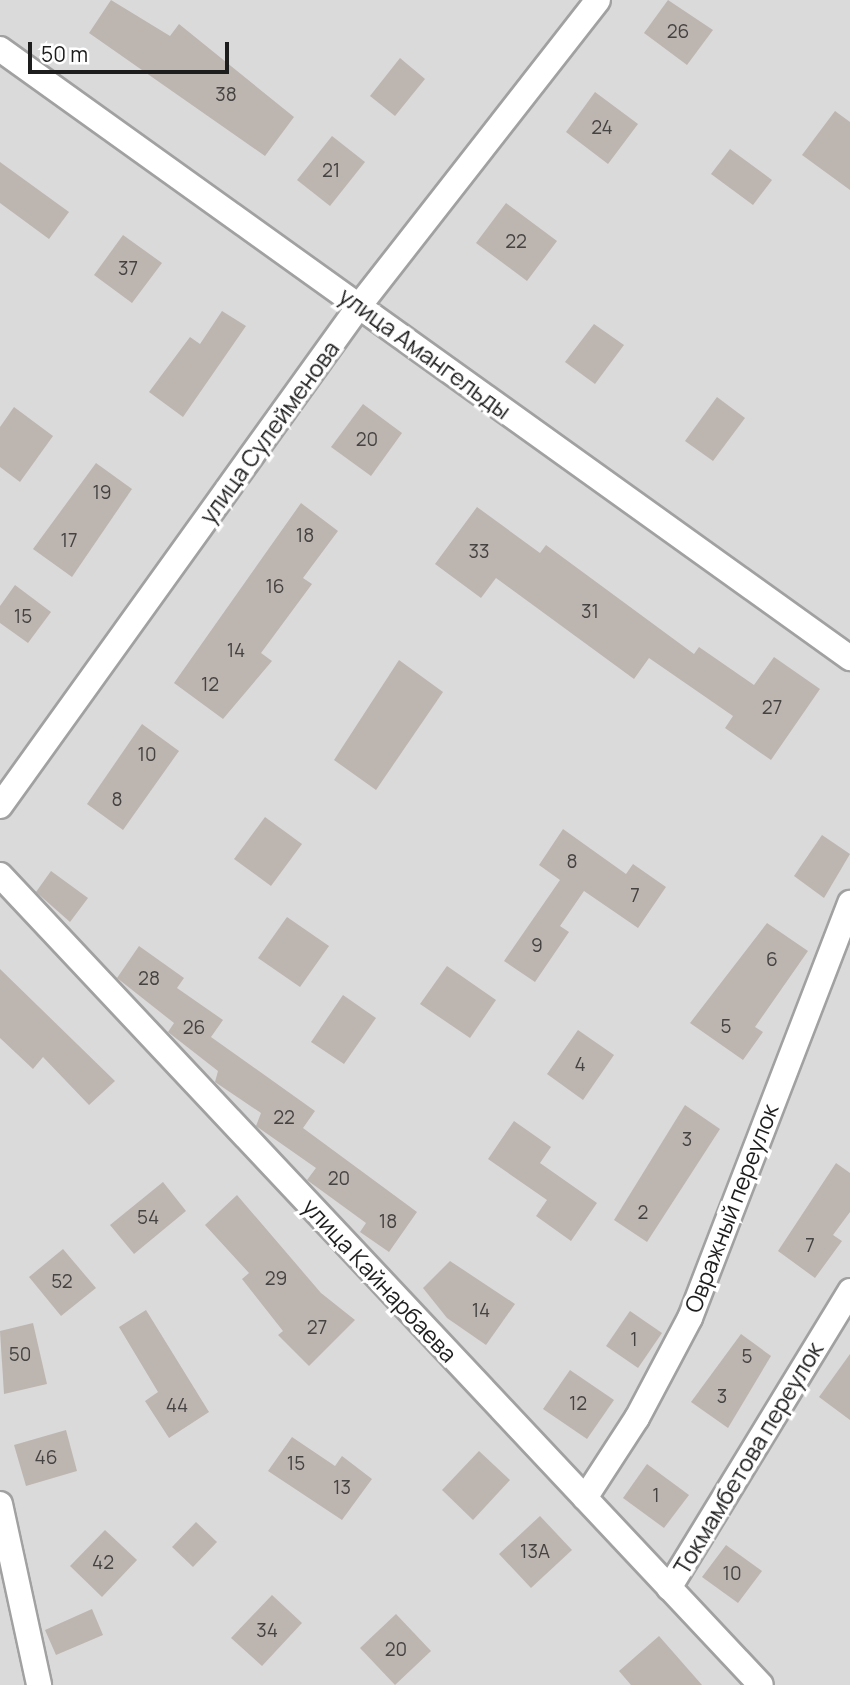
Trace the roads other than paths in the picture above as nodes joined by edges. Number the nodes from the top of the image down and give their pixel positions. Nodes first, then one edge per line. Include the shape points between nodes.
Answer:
1 (598, 0) edge
2 (0, 49) edge
3 (359, 306) junction
4 (850, 658) edge
5 (0, 806) edge
6 (0, 875) edge
7 (850, 903) edge
8 (850, 1291) edge
9 (585, 1498) junction
10 (0, 1504) edge
11 (669, 1588) junction
12 (39, 1685) edge
13 (761, 1685) edge

1 - 3 street, улица Сулейменова
2 - 3 street, улица Амангельды
3 - 4 street, улица Амангельды
3 - 5 street, улица Сулейменова
6 - 9 street, улица Кайнарбаева
7 - 9 street, Овражный переулок via 690,1318 637,1418
8 - 11 street, Токмамбетова переулок
9 - 11 street, улица Кайнарбаева
10 - 12 street
11 - 13 street, улица Кайнарбаева

